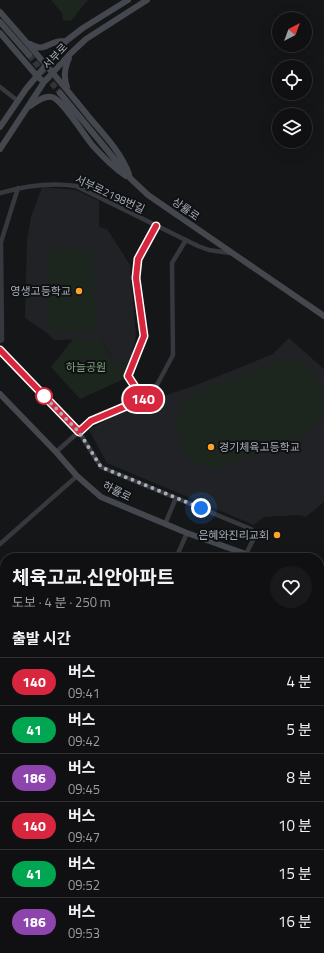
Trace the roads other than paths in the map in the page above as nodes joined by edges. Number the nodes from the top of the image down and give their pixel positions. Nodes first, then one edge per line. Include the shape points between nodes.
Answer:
1 (128, 0) edge
2 (147, 0) edge
3 (0, 12) edge
4 (0, 22) edge
5 (0, 33) edge
6 (66, 41) junction
7 (26, 42) junction
8 (70, 54) junction
9 (29, 55) tunnel mouth
10 (46, 65) junction
11 (53, 72) junction
12 (36, 76) junction
13 (44, 82) junction
14 (0, 87) edge
15 (68, 91) junction
16 (60, 93) tunnel mouth
17 (18, 101) junction
18 (28, 107) junction
19 (0, 127) edge
20 (0, 149) edge
21 (131, 179) junction
22 (18, 188) junction
23 (0, 193) edge
24 (156, 226) junction
25 (186, 240) junction
26 (232, 253) junction
27 (324, 316) edge
28 (0, 341) edge
29 (0, 350) edge
30 (0, 394) edge
31 (143, 399) junction
32 (79, 432) junction
33 (56, 452) junction
34 (77, 476) junction
35 (176, 498) junction
36 (164, 524) junction
37 (187, 533) junction
38 (0, 544) edge
39 (178, 553) edge
40 (243, 553) edge
41 (246, 553) edge

1 - 6 main road, 서부로
2 - 8 main road, 서부로 via 86,39
3 - 7 main road
4 - 9 main road
5 - 12 main road
6 - 7 main road via 46,47 36,47
6 - 10 main road, 서부로
7 - 10 main road
8 - 11 main road, 서부로
8 - 15 main road via 64,74
10 - 11 main road
10 - 12 main road, 서부로
11 - 13 main road, 서부로
11 - 15 main road
12 - 13 main road
12 - 17 main road, 서부로
13 - 18 main road, 서부로
14 - 17 street
15 - 21 main road via 124,162
16 - 21 main road, 상률로
17 - 19 main road, 서부로
18 - 20 main road, 서부로
18 - 21 main road via 44,97 53,97 93,146 116,169
21 - 26 main road, 상률로 via 148,195
22 - 23 street, 서부로2198번길
22 - 24 street, 서부로2198번길 via 45,184 76,186
22 - 28 street via 1,242
24 - 25 street, 서부로2198번길
24 - 31 street via 138,259 136,278 144,336 128,376
25 - 26 street, 서부로2198번길 via 209,250
25 - 31 street via 172,264 173,355 151,396
26 - 27 main road, 상률로
29 - 32 street
30 - 33 main road, 하률로
31 - 32 street via 91,421
32 - 33 street
32 - 35 street via 101,467
33 - 34 main road, 하률로
34 - 36 main road, 하률로 via 102,497
34 - 38 street
35 - 36 street
35 - 41 street via 251,529 255,536
36 - 37 main road, 하률로
37 - 39 street
37 - 40 main road, 하률로

